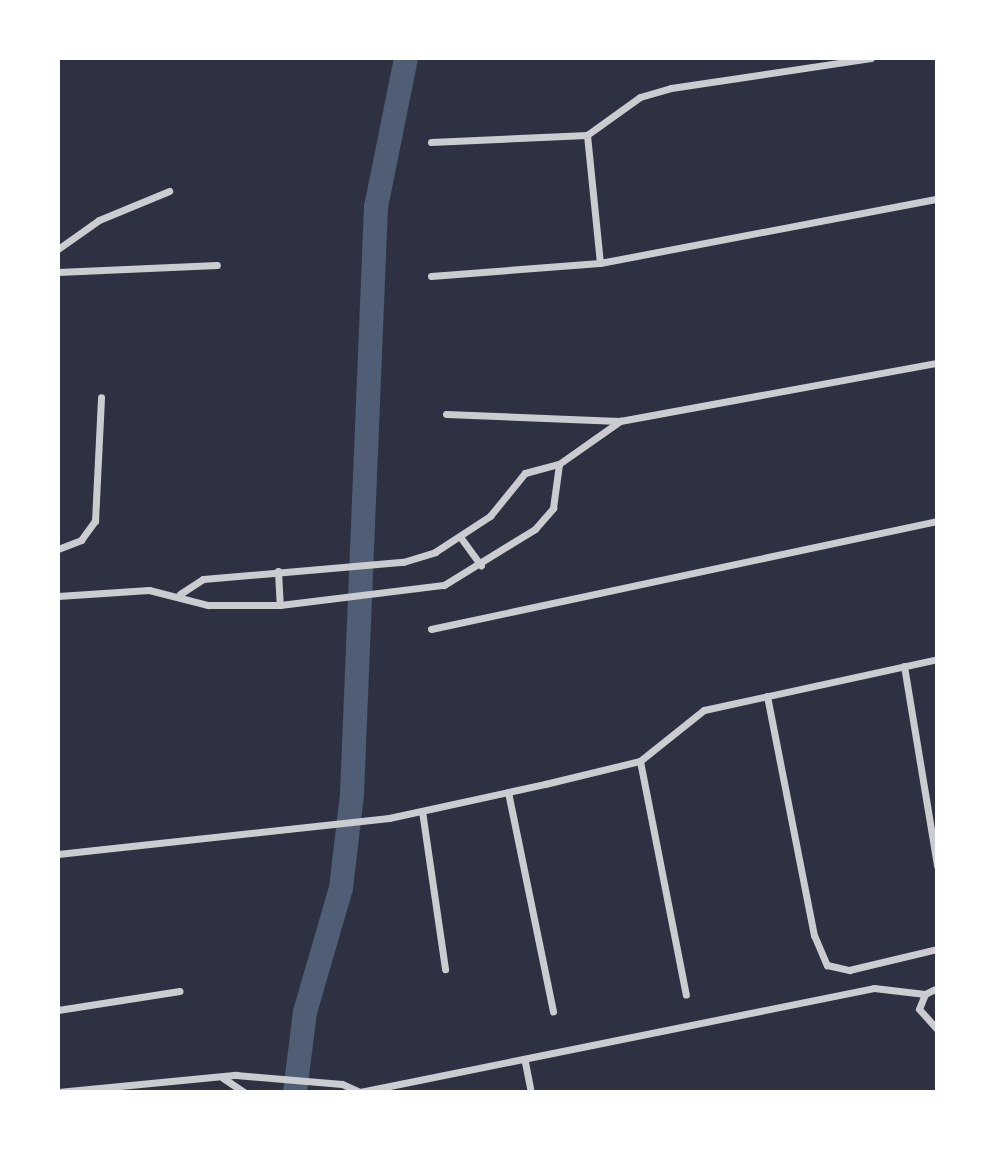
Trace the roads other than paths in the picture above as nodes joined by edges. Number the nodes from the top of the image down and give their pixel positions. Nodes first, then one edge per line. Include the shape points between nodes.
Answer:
1 (871, 58) edge
2 (587, 135) junction
3 (431, 142) dead end
4 (169, 191) dead end
5 (937, 199) edge
6 (58, 249) edge
7 (600, 264) junction
8 (217, 265) dead end
9 (58, 272) edge
10 (431, 276) dead end
11 (937, 363) edge
12 (101, 397) dead end
13 (446, 414) dead end
14 (620, 421) junction
15 (559, 464) junction
16 (937, 521) edge
17 (461, 538) junction
18 (58, 549) edge
19 (481, 566) junction
20 (278, 572) junction
21 (180, 594) junction
22 (58, 596) edge
23 (280, 605) junction
24 (431, 629) dead end
25 (937, 659) edge
26 (904, 666) junction
27 (767, 696) junction
28 (640, 761) junction
29 (508, 792) junction
30 (422, 811) junction
31 (58, 854) edge
32 (937, 866) edge
33 (937, 949) edge
34 (445, 969) dead end
35 (937, 988) edge
36 (180, 991) dead end
37 (925, 994) junction
38 (686, 995) dead end
39 (58, 1010) edge
40 (553, 1011) dead end
41 (937, 1029) edge
42 (525, 1062) junction
43 (223, 1078) junction
44 (58, 1091) edge
45 (244, 1092) edge
46 (360, 1092) edge
47 (531, 1092) edge

1 - 2 street via 671,88 640,97
2 - 3 street
2 - 7 street
4 - 6 street via 99,220
5 - 7 street
7 - 10 street
8 - 9 street
11 - 14 street
12 - 18 street via 95,520 81,540
13 - 14 street
14 - 15 street
15 - 17 street via 525,473
15 - 19 street via 553,508
16 - 24 street
17 - 19 street
17 - 20 street via 403,562
19 - 23 street via 444,585
20 - 21 street via 203,579
20 - 23 street
21 - 22 street
21 - 23 street via 208,605
25 - 26 street
26 - 27 street
26 - 32 street
27 - 28 street via 704,710
27 - 33 street via 814,935 827,965 849,970
28 - 29 street
28 - 38 street
29 - 30 street
29 - 40 street
30 - 31 street
30 - 34 street
35 - 37 street
36 - 39 street
37 - 41 street via 921,1017
37 - 42 street via 874,988
42 - 46 street
42 - 47 street
43 - 44 street
43 - 45 street
43 - 46 street via 342,1084

